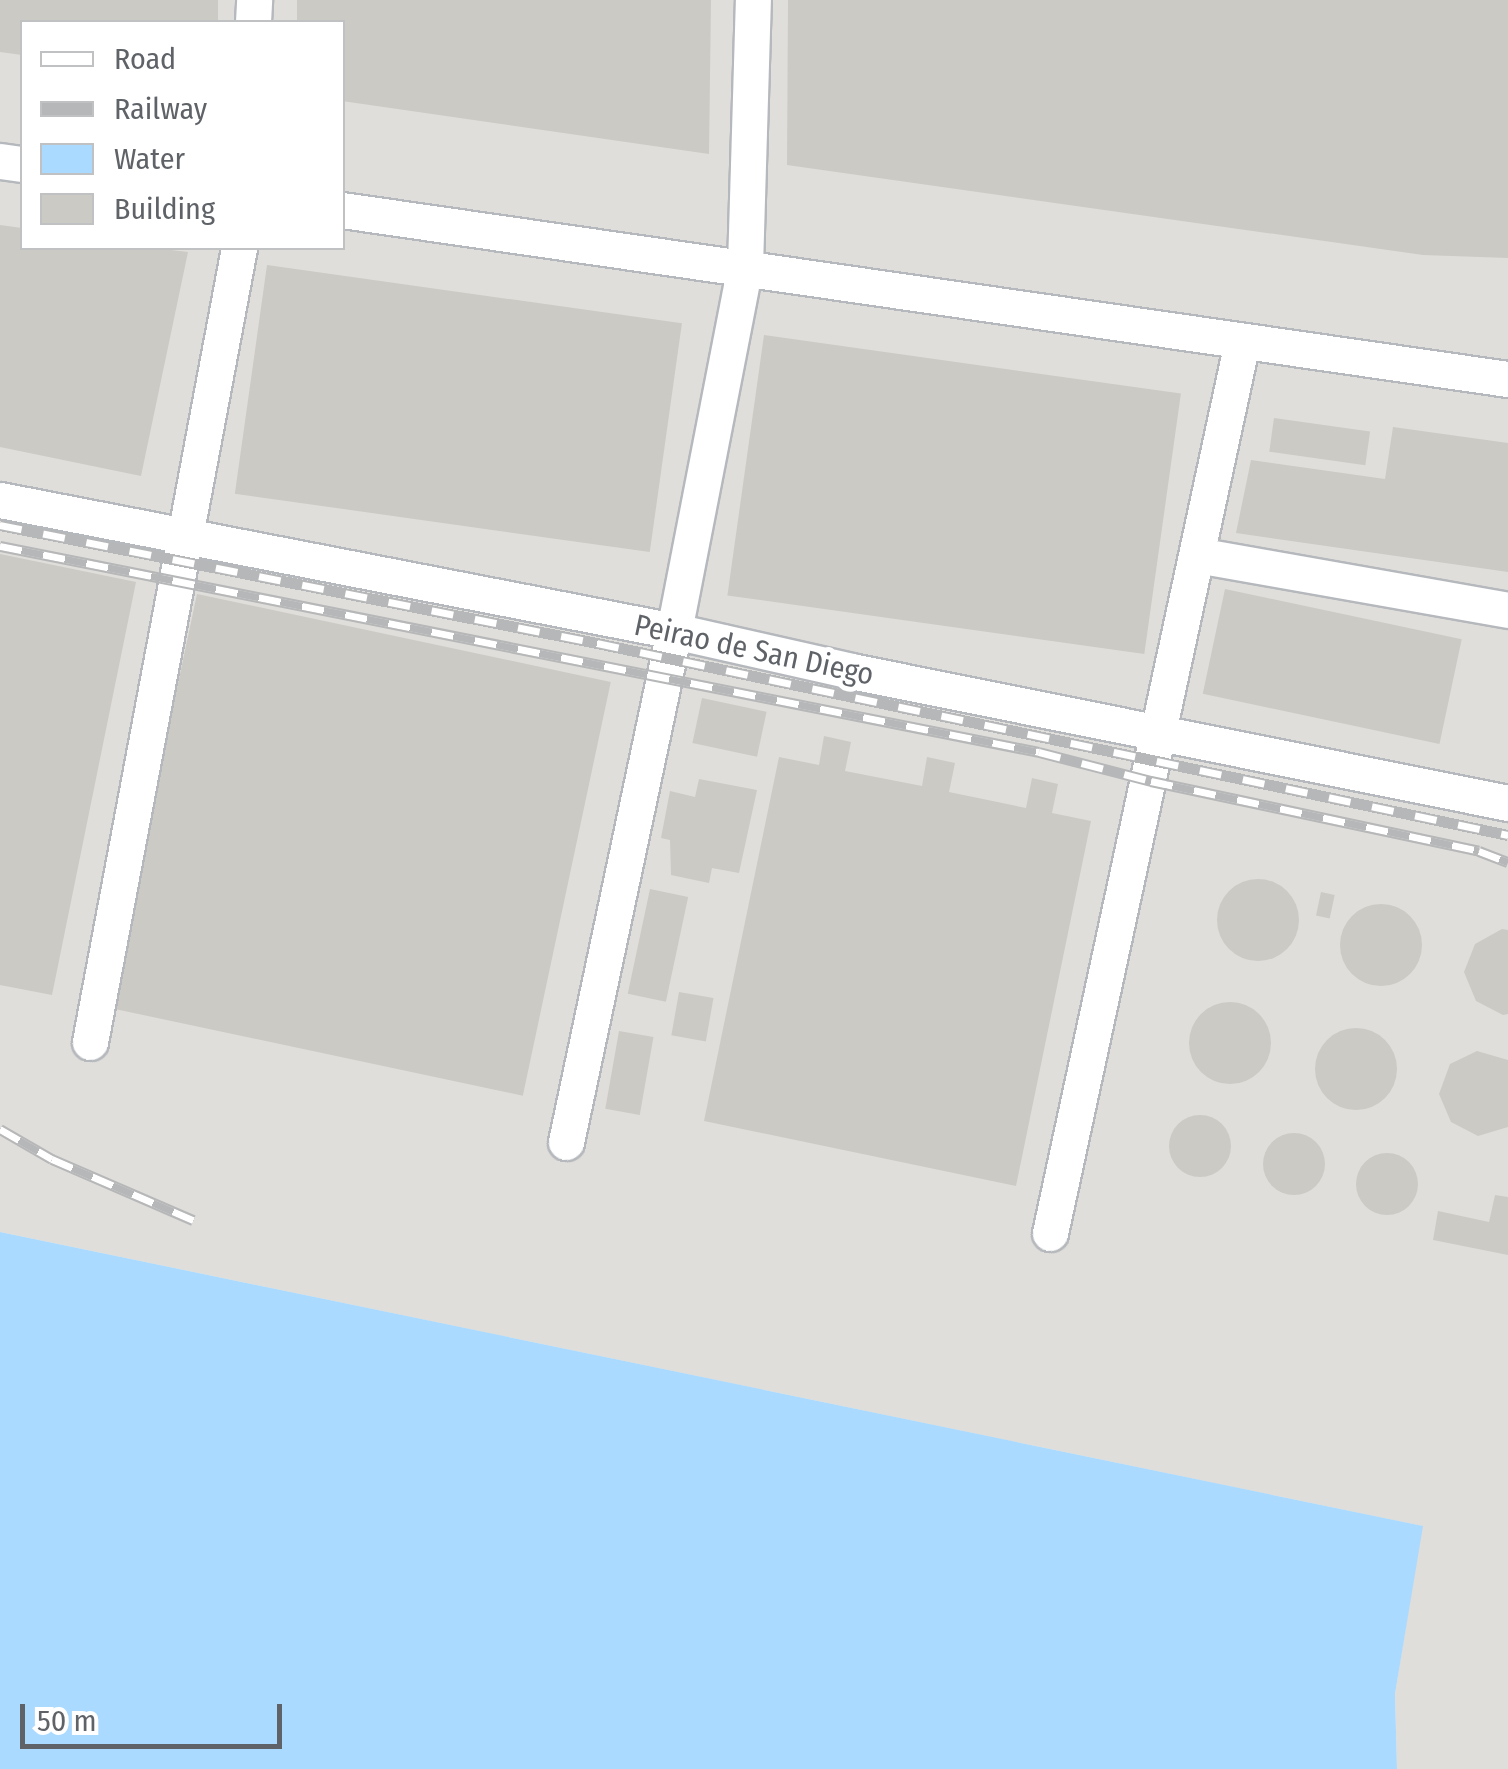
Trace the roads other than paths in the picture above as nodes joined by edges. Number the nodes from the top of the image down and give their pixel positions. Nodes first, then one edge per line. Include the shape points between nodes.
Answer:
1 (753, 0) edge
2 (345, 210) edge
3 (238, 250) edge
4 (745, 266) junction
5 (1242, 342) junction
6 (1502, 377) edge
7 (0, 500) edge
8 (187, 539) junction
9 (1198, 554) junction
10 (1508, 610) edge
11 (674, 631) junction
12 (1159, 735) junction
13 (1508, 803) edge
14 (90, 1042) dead end
15 (566, 1142) dead end
16 (1050, 1233) dead end

1 - 4 lane
2 - 4 lane
3 - 8 lane
4 - 5 lane
4 - 11 lane
5 - 6 lane
5 - 9 lane
7 - 8 lane, Peirao de San Diego
8 - 11 lane, Peirao de San Diego
8 - 14 lane
9 - 10 lane
9 - 12 lane
11 - 12 lane, Peirao de San Diego
11 - 15 lane
12 - 13 lane, Peirao de San Diego
12 - 16 lane

